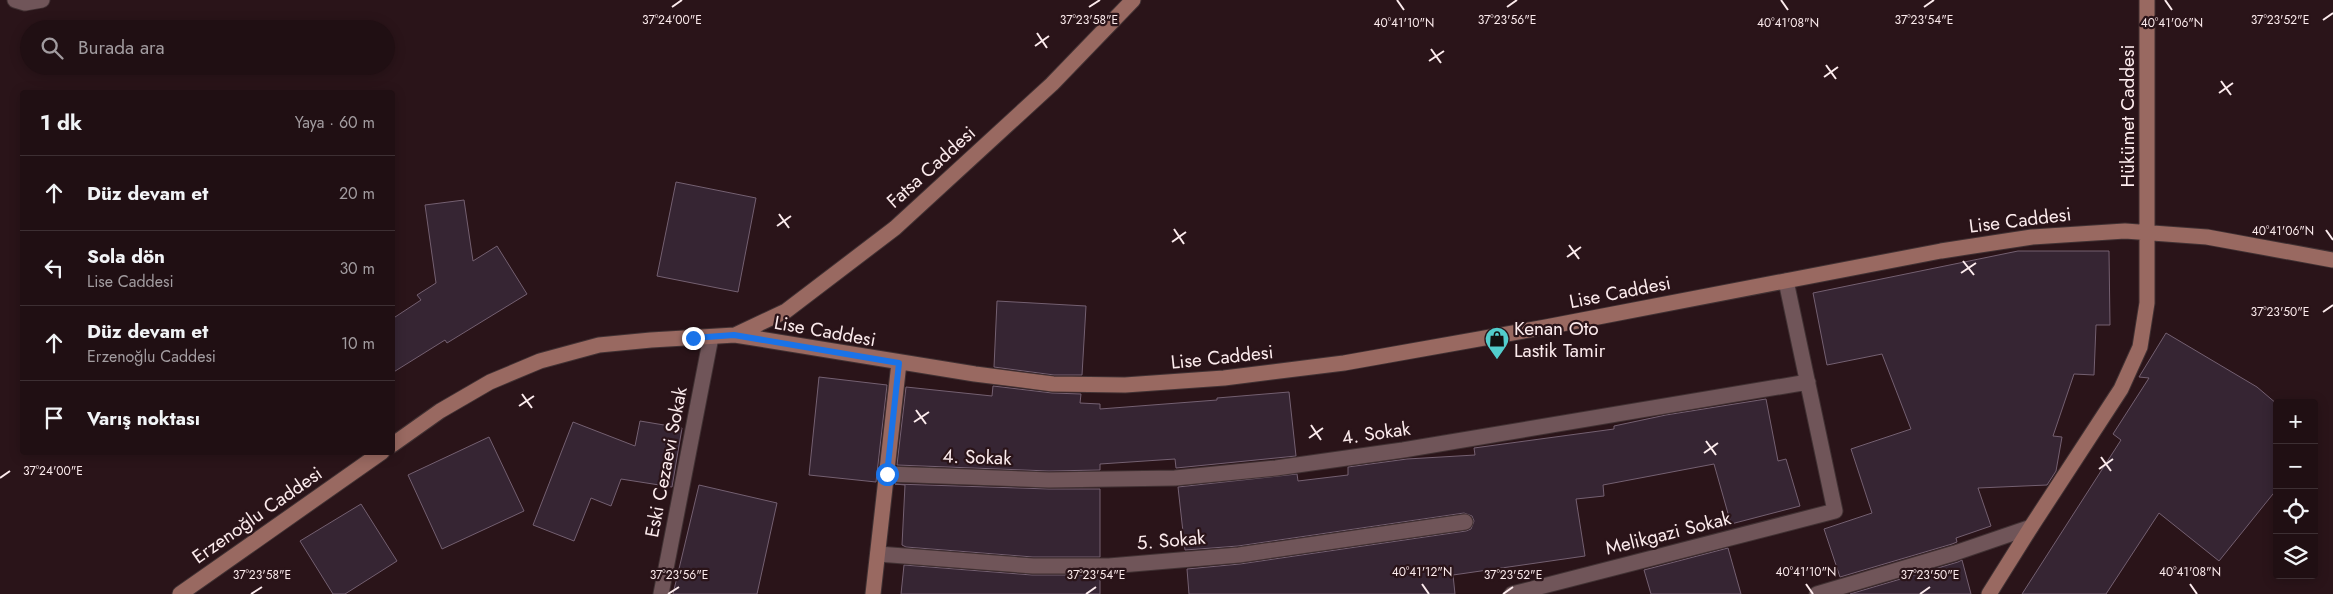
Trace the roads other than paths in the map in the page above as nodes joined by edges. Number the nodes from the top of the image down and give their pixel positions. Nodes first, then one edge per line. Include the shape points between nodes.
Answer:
1 (15, 0) edge
2 (42, 0) edge
3 (1133, 0) edge
4 (2148, 0) edge
5 (2147, 232) junction
6 (2333, 260) edge
7 (1786, 281) junction
8 (734, 335) junction
9 (711, 337) junction
10 (899, 363) junction
11 (1808, 382) junction
12 (395, 443) edge
13 (378, 455) edge
14 (887, 474) junction
15 (1466, 522) dead end
16 (2031, 527) junction
17 (878, 554) junction
18 (180, 594) edge
19 (661, 594) edge
20 (873, 594) edge
21 (1512, 594) edge
22 (1817, 594) edge
23 (1990, 594) edge

1 - 2 street via 25,3
3 - 8 street, Fatsa Caddesi via 1052,84 895,228 786,310
4 - 5 street, Hükümet Caddesi
5 - 6 street, Lise Caddesi via 2207,237
5 - 7 street, Lise Caddesi via 2096,231 2032,237
5 - 16 street, Hükümet Caddesi via 2147,303 2140,347 2121,389
7 - 10 street, Lise Caddesi via 1344,363 1224,378 1125,386 1054,384
7 - 11 street
8 - 9 street
8 - 10 street, Lise Caddesi
9 - 12 street via 599,345 540,362 490,382 440,411
9 - 19 street, Eski Cezaevi Sokak
10 - 14 street
11 - 14 street, 4. Sokak via 1276,468 1193,476 1048,480
11 - 21 street, Melikgazi Sokak via 1835,512
13 - 18 street, Erzenoğlu Caddesi
14 - 17 street
15 - 17 street, 5. Sokak via 1239,555 1109,566 1033,566
16 - 22 street
16 - 23 street, Hükümet Caddesi
17 - 20 street

